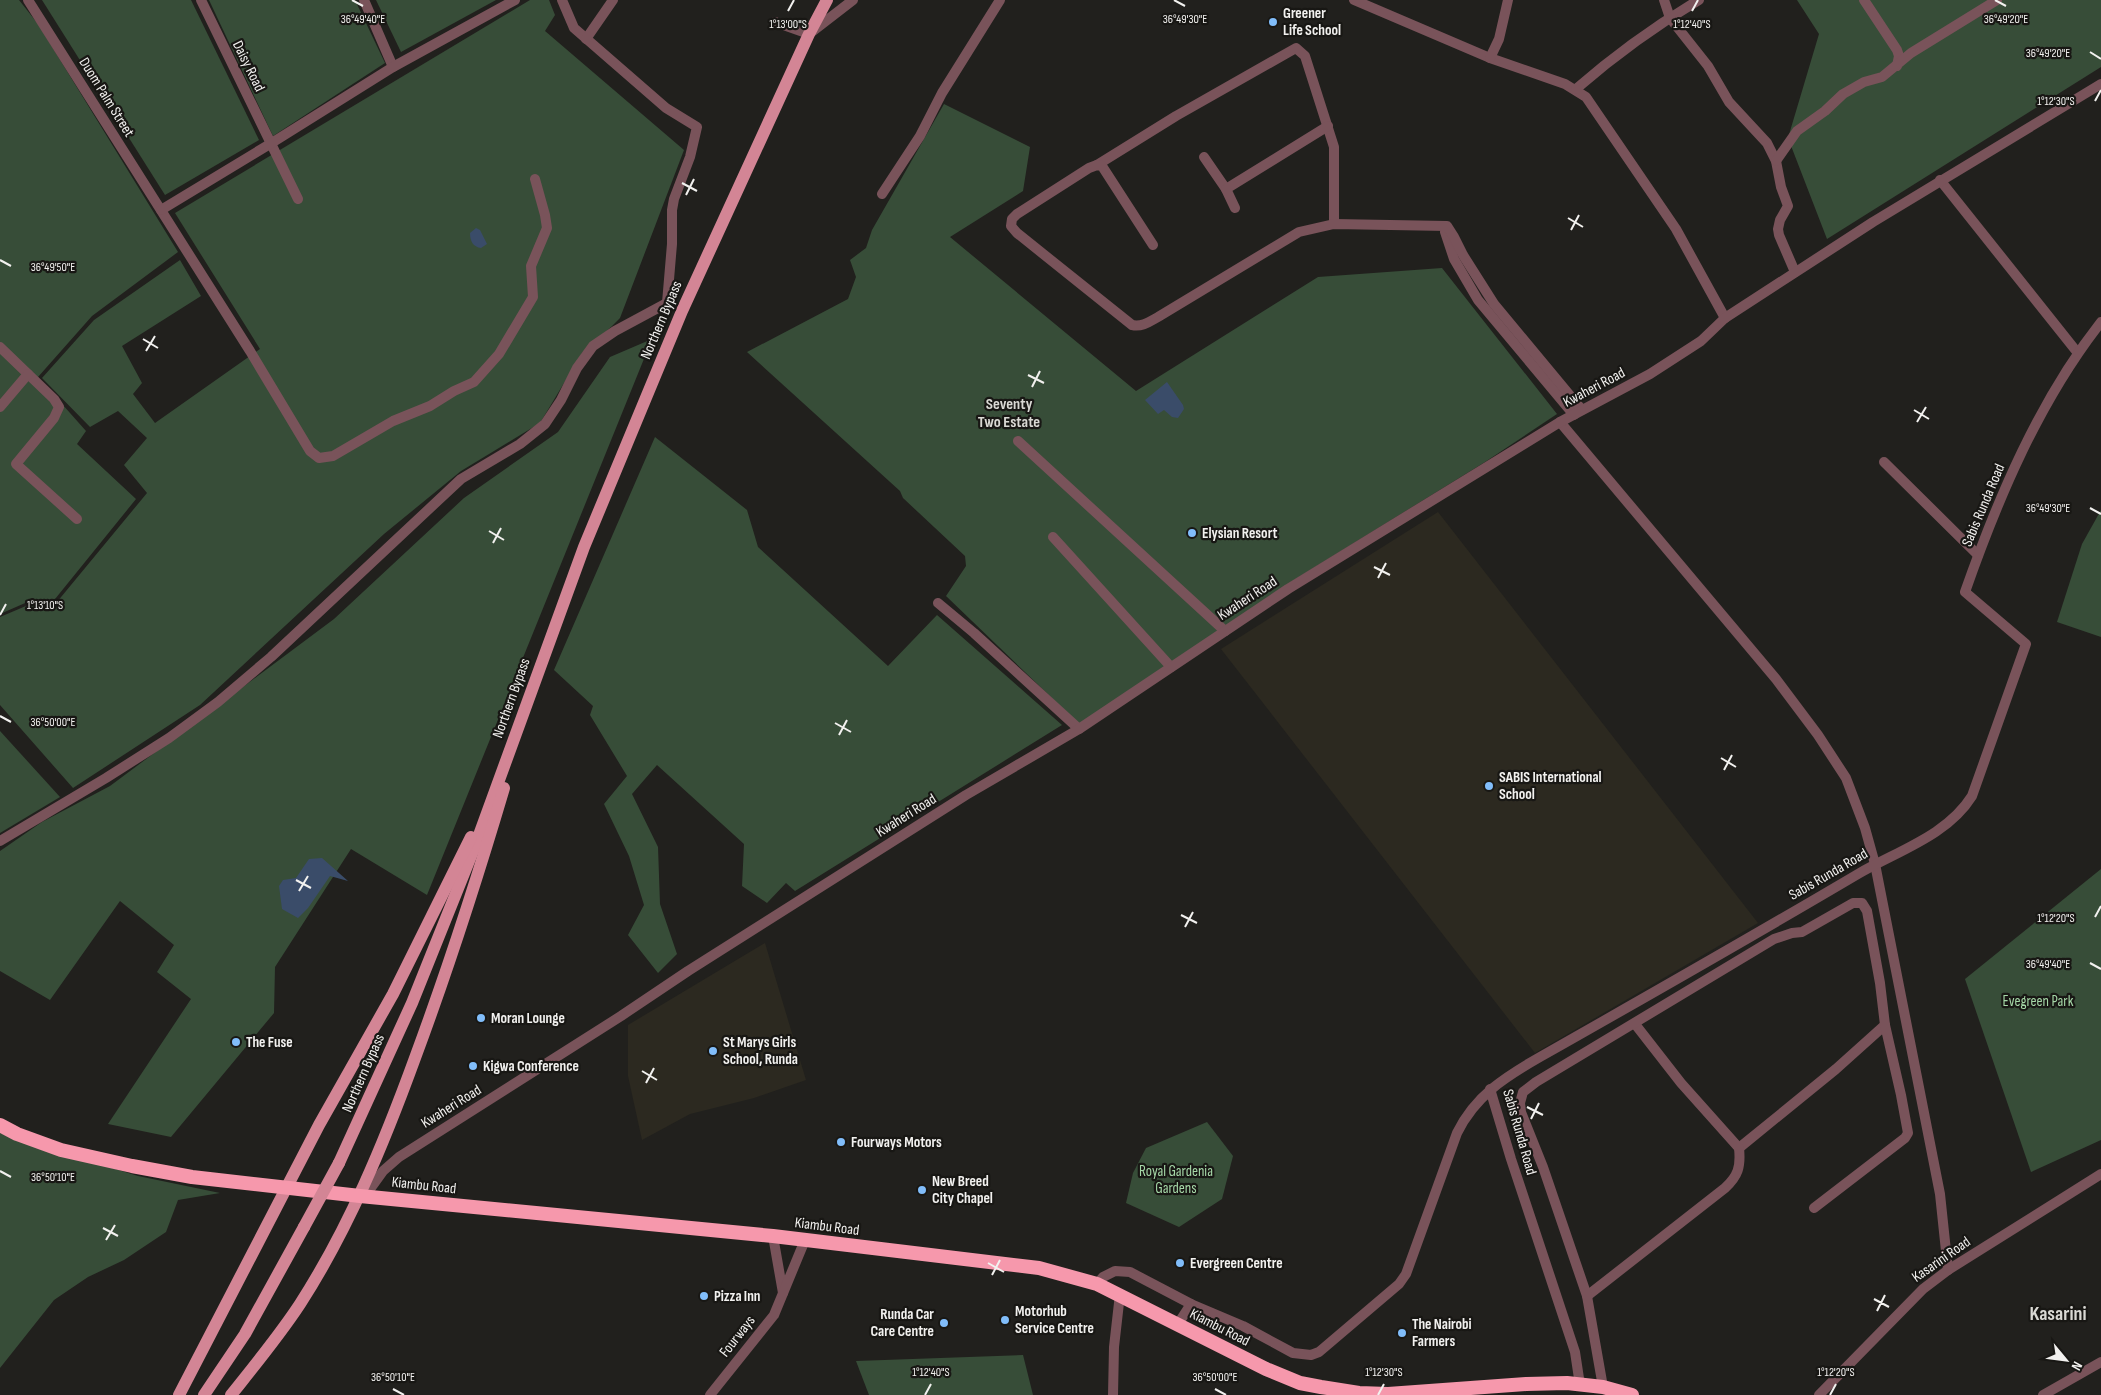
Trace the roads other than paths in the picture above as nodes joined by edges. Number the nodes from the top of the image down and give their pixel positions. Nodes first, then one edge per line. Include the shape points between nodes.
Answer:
1 (28, 0) edge
2 (201, 0) edge
3 (364, 0) edge
4 (515, 0) edge
5 (562, 0) edge
6 (613, 0) edge
7 (827, 0) edge
8 (853, 0) edge
9 (1000, 0) edge
10 (1354, 0) edge
11 (1508, 0) edge
12 (1664, 0) edge
13 (1699, 0) edge
14 (1864, 0) edge
15 (1997, 0) edge
16 (1670, 18) junction
17 (775, 22) dead end
18 (809, 34) junction
19 (586, 39) junction
20 (1894, 45) junction
21 (1911, 53) junction
22 (1490, 58) junction
23 (393, 66) junction
24 (1897, 66) junction
25 (2101, 84) edge
26 (1576, 89) junction
27 (1328, 126) junction
28 (270, 144) junction
29 (1204, 157) dead end
30 (1776, 161) junction
31 (1097, 164) junction
32 (535, 179) dead end
33 (1940, 180) junction
34 (1226, 189) junction
35 (882, 194) dead end
36 (298, 200) dead end
37 (1235, 208) dead end
38 (161, 210) junction
39 (1334, 224) junction
40 (1153, 245) dead end
41 (1795, 272) junction
42 (667, 303) junction
43 (682, 311) junction
44 (1725, 318) junction
45 (2101, 322) edge
46 (0, 347) edge
47 (2077, 352) junction
48 (28, 374) junction
49 (0, 408) edge
50 (1578, 413) junction
51 (1560, 422) junction
52 (1018, 440) dead end
53 (1884, 462) dead end
54 (77, 519) dead end
55 (1053, 537) dead end
56 (1978, 555) junction
57 (938, 603) dead end
58 (1225, 631) junction
59 (1171, 667) junction
60 (520, 722) junction
61 (1079, 729) junction
62 (492, 800) junction
63 (0, 841) edge
64 (1875, 864) junction
65 (1635, 1024) junction
66 (1885, 1025) junction
67 (1490, 1089) junction
68 (0, 1125) edge
69 (1739, 1148) junction
70 (2101, 1174) edge
71 (288, 1188) junction
72 (362, 1196) junction
73 (1814, 1208) dead end
74 (773, 1236) junction
75 (805, 1240) junction
76 (1948, 1270) junction
77 (1097, 1284) junction
78 (783, 1294) junction
79 (1120, 1294) junction
80 (1587, 1296) junction
81 (1190, 1304) junction
82 (1178, 1324) junction
83 (2101, 1362) edge
84 (1580, 1385) junction
85 (1603, 1387) junction
86 (179, 1395) edge
87 (204, 1395) edge
88 (231, 1395) edge
89 (710, 1395) edge
90 (1113, 1395) edge
91 (1632, 1395) edge
92 (1819, 1395) edge
93 (2043, 1395) edge

1 - 38 street, Duom Palm Street
2 - 28 street, Daisy Road
3 - 23 street
4 - 23 street
5 - 19 street via 574,28
6 - 19 street
7 - 18 main road, Northern Bypass
8 - 18 street
9 - 35 street
10 - 22 street
11 - 22 street via 1499,39
12 - 16 street
13 - 16 street
14 - 20 street
15 - 21 street
16 - 26 street via 1606,62
16 - 30 street via 1708,66 1729,102 1767,143
17 - 18 street
18 - 43 main road, Northern Bypass
19 - 42 street via 666,108 696,127 690,157 672,210
20 - 21 street
20 - 24 street via 1899,56
21 - 24 street
22 - 26 street
23 - 28 street
24 - 30 street via 1882,77 1864,82 1843,94 1797,131
25 - 33 street, Kwaheri Road
26 - 44 street via 1596,111 1676,229
27 - 31 street via 1305,56 1296,48
27 - 34 street
27 - 39 street via 1335,156
28 - 36 street, Daisy Road
28 - 38 street
29 - 34 street
30 - 41 street via 1788,206 1778,224 1779,235
31 - 39 street via 1017,214 1011,226 1132,326 1158,318 1300,232
31 - 40 street via 1102,166
32 - 38 street, Duom Palm Street via 547,228 530,266 533,296 499,354 474,382 430,406 392,421 325,458 319,458 310,451
33 - 41 street, Kwaheri Road
33 - 47 street
34 - 37 street
39 - 50 street via 1446,226 1482,296
41 - 44 street, Kwaheri Road
42 - 43 street
42 - 63 street via 593,346 545,424 520,444 461,479 271,657 218,702 169,738
43 - 60 main road, Northern Bypass via 584,547
44 - 50 street, Kwaheri Road via 1701,341 1650,374
45 - 47 street, Sabis Runda Road
46 - 48 street
47 - 56 street, Sabis Runda Road via 2031,433
48 - 49 street
48 - 54 street via 59,407 54,418 16,464
50 - 51 street, Kwaheri Road
51 - 58 street, Kwaheri Road
51 - 64 street via 1776,679 1818,735 1846,778 1866,828
52 - 58 street
53 - 56 street
55 - 59 street
56 - 64 street, Sabis Runda Road via 1965,592 2026,644 1965,808 1937,832
57 - 61 street
58 - 59 street, Kwaheri Road
59 - 61 street, Kwaheri Road
60 - 62 main road, Northern Bypass
60 - 72 main road via 509,774 434,1007
61 - 72 street, Kwaheri Road via 966,795 399,1157
62 - 71 main road
62 - 87 main road, Northern Bypass, bridge via 412,1003 339,1163 245,1334
64 - 67 street, Sabis Runda Road via 1540,1056
64 - 76 street via 1940,1194
65 - 66 street via 1774,939 1802,932 1858,902 1865,905 1867,911
65 - 69 street via 1681,1083
65 - 80 street via 1536,1082 1524,1092 1520,1103
66 - 69 street via 1836,1070
66 - 73 street via 1907,1136
67 - 81 street via 1469,1111 1458,1133 1406,1274 1399,1284 1319,1352 1311,1355 1293,1353 1243,1326
67 - 84 street, Sabis Runda Road via 1576,1352
68 - 71 highway, Kiambu Road via 61,1150 132,1166
69 - 80 street via 1740,1163 1733,1181
70 - 76 street, Kasarini Road
71 - 72 highway, Kiambu Road
71 - 86 main road
72 - 74 highway, Kiambu Road
72 - 88 main road via 300,1304
74 - 75 highway, Kiambu Road
74 - 78 street
75 - 77 highway, Kiambu Road via 1039,1268
75 - 78 street, Fourways
76 - 92 street, Kasarini Road via 1923,1289
77 - 79 highway, Kiambu Road
77 - 81 street via 1115,1272 1130,1272
78 - 89 street, Fourways via 774,1315
79 - 82 highway, Kiambu Road
79 - 90 street
80 - 85 street
81 - 82 street
82 - 84 highway, Kiambu Road via 1266,1369 1320,1388 1388,1394 1526,1384
83 - 93 street
84 - 85 highway, Kiambu Road
85 - 91 highway, Kiambu Road

